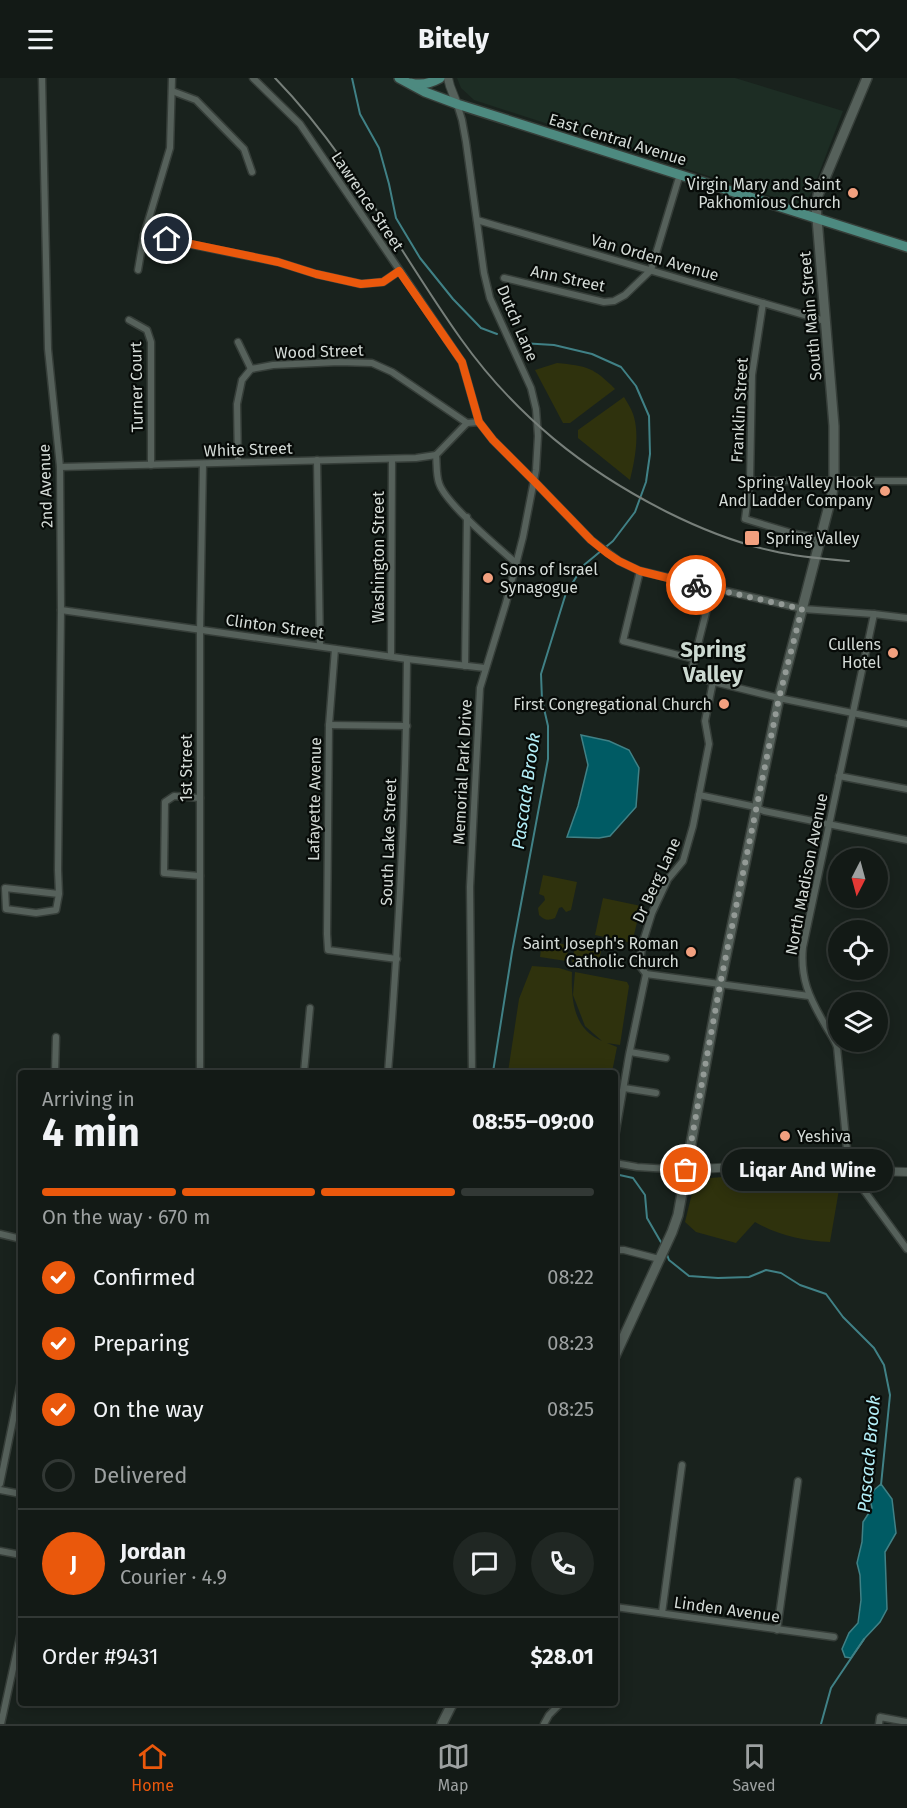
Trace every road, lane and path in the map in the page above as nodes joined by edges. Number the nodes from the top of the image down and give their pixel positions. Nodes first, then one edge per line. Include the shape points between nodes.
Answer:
1 (42, 78) edge
2 (172, 78) edge
3 (253, 78) edge
4 (441, 78) edge
5 (448, 78) edge
6 (867, 78) edge
7 (401, 79) edge
8 (172, 91) junction
9 (457, 104) junction
10 (252, 172) dead end
11 (680, 174) junction
12 (816, 217) junction
13 (477, 220) junction
14 (144, 235) junction
15 (907, 246) edge
16 (138, 270) dead end
17 (651, 270) junction
18 (399, 271) junction
19 (504, 278) dead end
20 (762, 303) junction
21 (129, 320) dead end
22 (825, 321) junction
23 (238, 342) dead end
24 (251, 369) junction
25 (479, 422) junction
26 (467, 423) junction
27 (436, 455) junction
28 (392, 459) junction
29 (317, 460) junction
30 (238, 462) junction
31 (203, 464) junction
32 (151, 465) junction
33 (60, 467) junction
34 (533, 480) junction
35 (750, 481) junction
36 (834, 481) junction
37 (907, 481) edge
38 (467, 517) junction
39 (795, 534) junction
40 (820, 543) junction
41 (517, 564) junction
42 (640, 571) junction
43 (712, 589) junction
44 (802, 609) junction
45 (62, 610) junction
46 (874, 614) junction
47 (907, 618) edge
48 (200, 630) junction
49 (320, 646) junction
50 (335, 649) junction
51 (392, 656) junction
52 (407, 659) junction
53 (694, 659) junction
54 (465, 666) junction
55 (485, 668) junction
56 (713, 682) junction
57 (779, 698) junction
58 (853, 712) junction
59 (907, 724) edge
60 (329, 725) junction
61 (406, 726) junction
62 (839, 776) junction
63 (907, 789) edge
64 (699, 795) junction
65 (200, 798) junction
66 (757, 808) junction
67 (829, 823) junction
68 (907, 840) edge
69 (200, 876) junction
70 (59, 894) junction
71 (397, 959) junction
72 (646, 974) junction
73 (720, 985) junction
74 (809, 996) junction
75 (310, 1008) dead end
76 (56, 1037) dead end
77 (630, 1052) junction
78 (666, 1058) dead end
79 (55, 1070) edge
80 (200, 1070) edge
81 (303, 1070) edge
82 (388, 1070) edge
83 (472, 1070) edge
84 (624, 1088) junction
85 (656, 1093) dead end
86 (618, 1120) edge
87 (618, 1163) edge
88 (686, 1170) junction
89 (849, 1170) junction
90 (907, 1172) edge
91 (0, 1234) edge
92 (18, 1238) edge
93 (907, 1249) edge
94 (618, 1250) edge
95 (660, 1256) junction
96 (618, 1347) edge
97 (18, 1396) edge
98 (682, 1465) dead end
99 (798, 1481) dead end
100 (0, 1484) edge
101 (0, 1490) edge
102 (18, 1493) edge
103 (0, 1551) edge
104 (18, 1554) edge
105 (618, 1606) edge
106 (662, 1613) junction
107 (777, 1630) junction
108 (834, 1637) dead end
109 (18, 1646) edge
110 (451, 1706) edge
111 (558, 1706) edge
112 (879, 1721) edge
113 (907, 1722) edge
114 (1, 1724) edge
115 (442, 1724) edge
116 (544, 1724) edge

1 - 33 street, 2nd Avenue via 48,350
2 - 8 street
3 - 18 street, Lawrence Street via 300,124
4 - 7 main road via 418,84
5 - 9 street
6 - 12 main road, South Main Street via 818,195
7 - 9 main road, East Central Avenue
8 - 10 street via 196,100 244,149
8 - 14 street via 170,148
9 - 11 main road, East Central Avenue
9 - 13 street, Dutch Lane
11 - 12 main road, East Central Avenue
11 - 17 street
12 - 15 main road, East Central Avenue
12 - 22 main road, South Main Street
13 - 17 street, Van Orden Avenue
13 - 34 street, Dutch Lane via 490,297 526,376 536,409 538,447
14 - 16 street
14 - 18 street via 278,262 361,284 383,282
17 - 19 street, Ann Street via 625,295 604,302
17 - 20 street, Van Orden Avenue
18 - 25 street, Lawrence Street via 462,362
20 - 22 street, Van Orden Avenue
20 - 35 street, Franklin Street via 752,375
21 - 32 street, Turner Court via 147,330 151,342
22 - 36 main road, South Main Street via 834,426
23 - 24 street
24 - 26 street, Wood Street via 372,363 392,372
24 - 30 street, Wood Street via 242,380 237,404
25 - 26 street
25 - 34 street, Lawrence Street
26 - 27 street
27 - 28 street, White Street
27 - 38 street via 439,484
28 - 29 street, White Street
28 - 51 street, Washington Street
29 - 30 street, White Street
29 - 49 street
30 - 31 street, White Street
31 - 32 street, White Street
31 - 48 street, 1st Street
32 - 33 street, White Street
33 - 45 street, 2nd Avenue
34 - 41 street, Memorial Park Drive
34 - 42 street, Lawrence Street via 591,540
35 - 36 street
35 - 39 street, Franklin Street via 745,519
36 - 37 street
36 - 40 main road, South Main Street
38 - 41 street
38 - 54 street
39 - 40 street
39 - 40 street
40 - 44 main road, South Main Street
41 - 55 street, Memorial Park Drive
42 - 43 street, Lawrence Street
42 - 53 street via 623,641
43 - 44 street, Lawrence Street
43 - 53 street
44 - 46 street, Lawrence Street
44 - 57 main road, South Main Street
45 - 48 street, Clinton Street
45 - 70 street, 2nd Avenue
46 - 47 street, Lawrence Street
46 - 58 street, North Madison Avenue
48 - 49 street, Clinton Street
48 - 65 street, 1st Street
49 - 50 street, Clinton Street
50 - 51 street, Clinton Street
50 - 60 street, Lafayette Avenue
51 - 52 street, Clinton Street
52 - 54 street, Clinton Street
52 - 61 street, South Lake Street
53 - 56 street via 690,676
54 - 55 street, Clinton Street
55 - 83 street, Memorial Park Drive via 479,699 470,887
56 - 57 street
56 - 64 street, Dr Berg Lane via 705,721 709,744
57 - 58 street
57 - 66 main road, South Main Street
58 - 59 street
58 - 62 street, North Madison Avenue
60 - 61 street
60 - 71 street, Lafayette Avenue via 328,950
61 - 71 street, South Lake Street
62 - 63 street
62 - 67 street, North Madison Avenue
64 - 66 street
64 - 72 street, Dr Berg Lane via 683,861 652,913 642,945 640,966
65 - 69 street, 1st Street
65 - 69 street via 174,796 165,801 164,873
66 - 67 street
66 - 73 main road, South Main Street
67 - 68 street
67 - 74 street, North Madison Avenue via 803,947 804,980
69 - 80 street, 1st Street
70 - 70 street via 5,888 6,909 56,910
71 - 82 street, South Lake Street
72 - 73 street
72 - 77 street, Dr Berg Lane
73 - 74 street
73 - 88 main road, South Main Street
74 - 89 street, North Madison Avenue via 837,1047
75 - 81 street
76 - 79 street
77 - 78 street
77 - 84 street, Dr Berg Lane
84 - 85 street
84 - 86 street, Dr Berg Lane
87 - 88 street
88 - 89 street
88 - 95 main road, South Main Street via 678,1215
89 - 90 street
89 - 93 street
91 - 92 street
94 - 95 street
95 - 96 main road, South Main Street
97 - 100 street
98 - 106 street
99 - 107 street
101 - 102 street
103 - 104 street
105 - 106 street, Linden Avenue
106 - 107 street, Linden Avenue
107 - 108 street, Linden Avenue
109 - 114 street
110 - 115 main road
111 - 116 street
112 - 113 street

